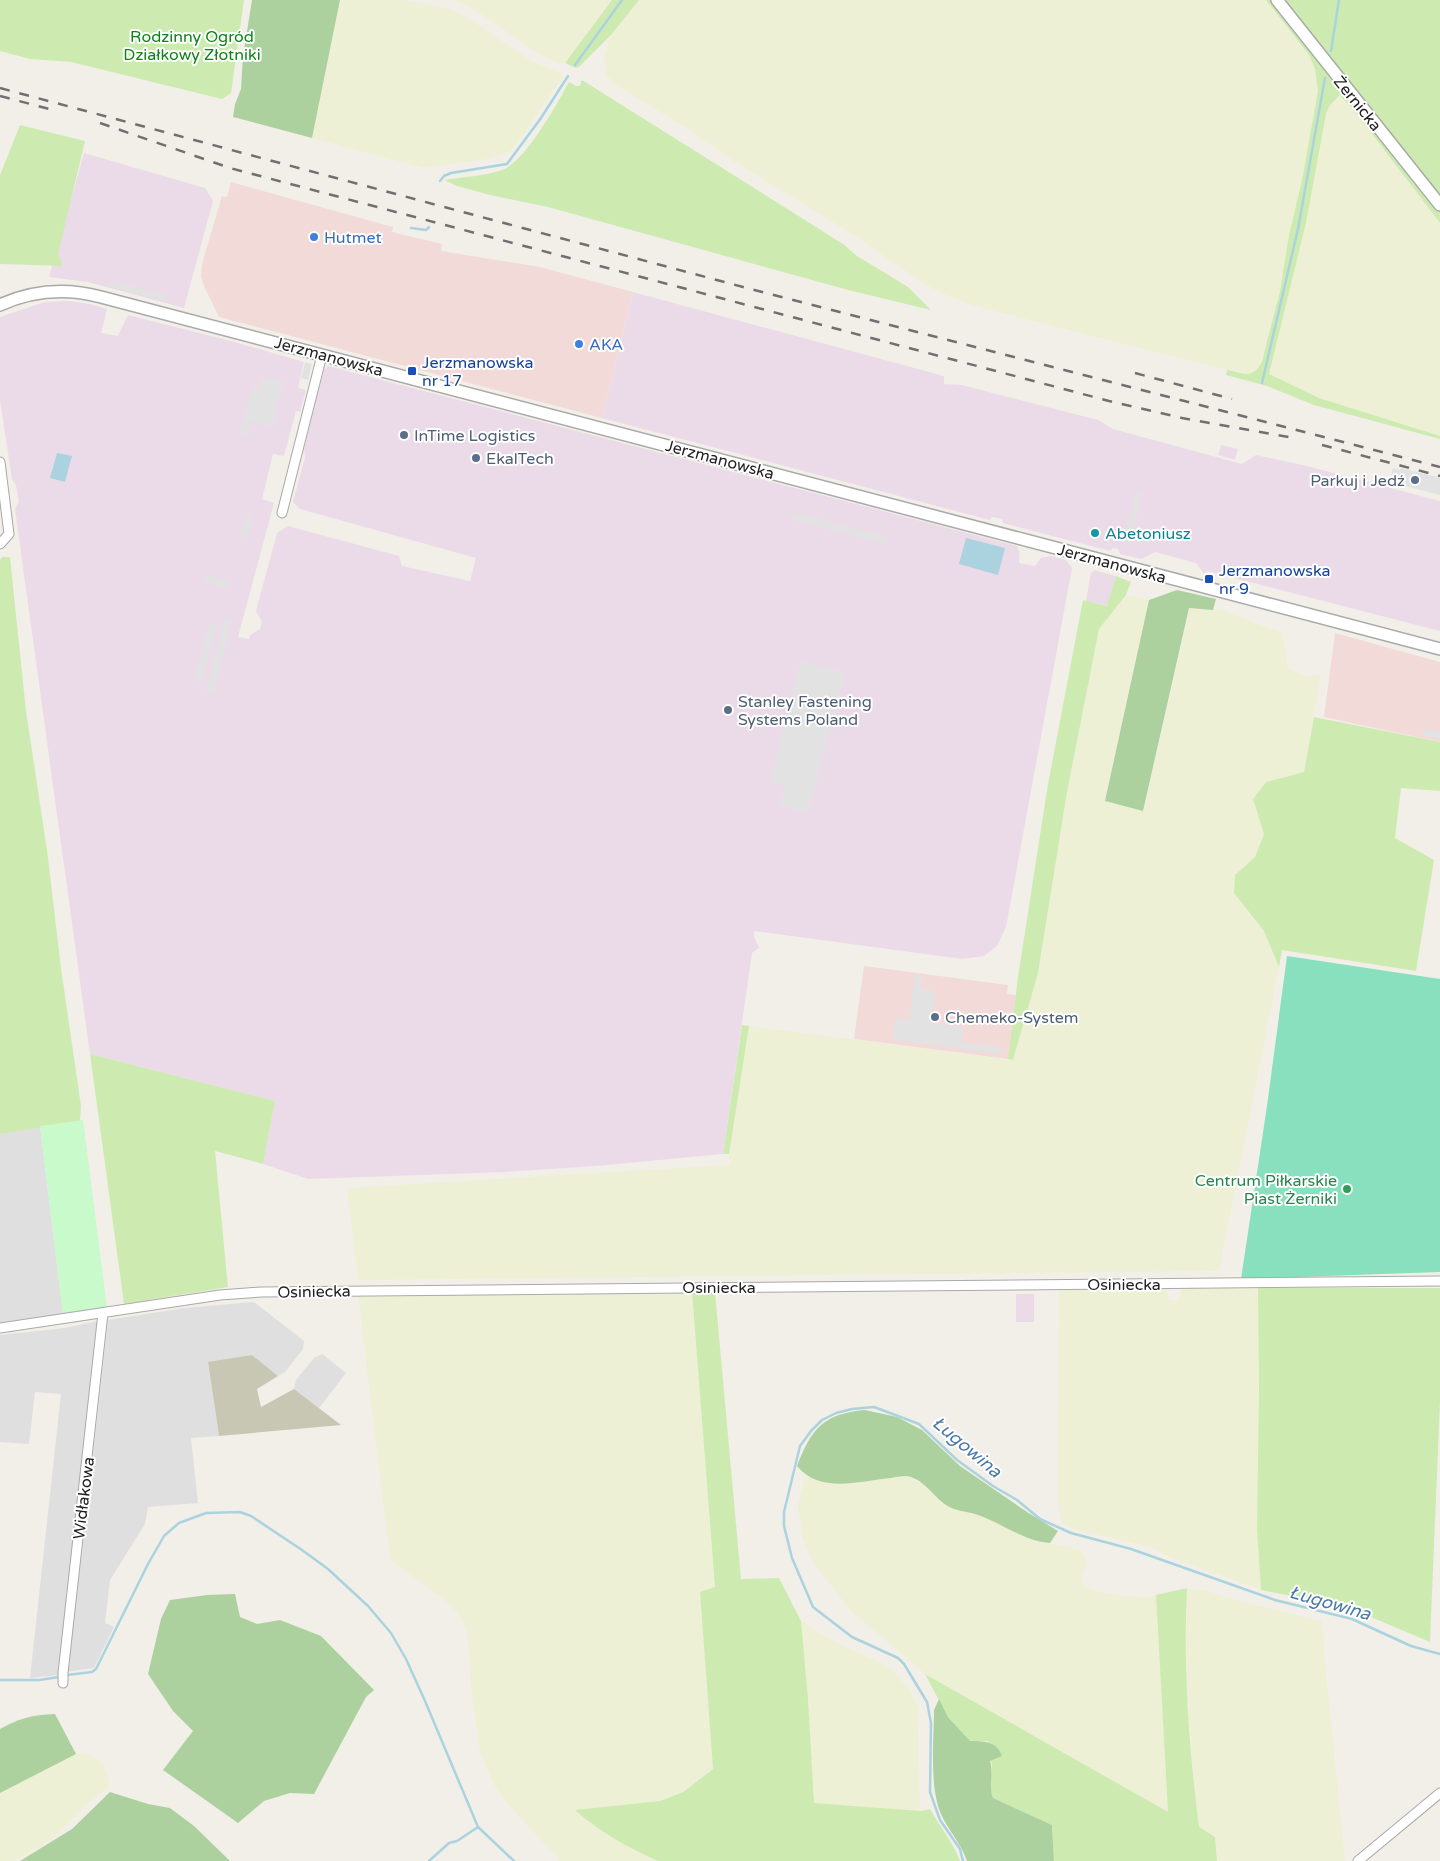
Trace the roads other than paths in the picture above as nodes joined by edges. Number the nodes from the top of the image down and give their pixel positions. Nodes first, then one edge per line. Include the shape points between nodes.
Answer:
1 (1277, 0) edge
2 (1440, 205) edge
3 (0, 305) edge
4 (322, 355) junction
5 (0, 462) edge
6 (282, 513) dead end
7 (0, 544) edge
8 (1440, 649) edge
9 (1440, 1282) edge
10 (103, 1313) junction
11 (0, 1328) edge
12 (63, 1683) dead end
13 (1440, 1793) edge
14 (1358, 1861) edge

1 - 2 street, Żernicka
3 - 4 street, Jerzmanowska via 51,291 86,293
4 - 6 street
4 - 8 street, Jerzmanowska
5 - 7 street via 9,534
9 - 10 street, Osiniecka via 311,1290 220,1295
10 - 11 street, Osiniecka
10 - 12 street, Widłakowa
13 - 14 street

